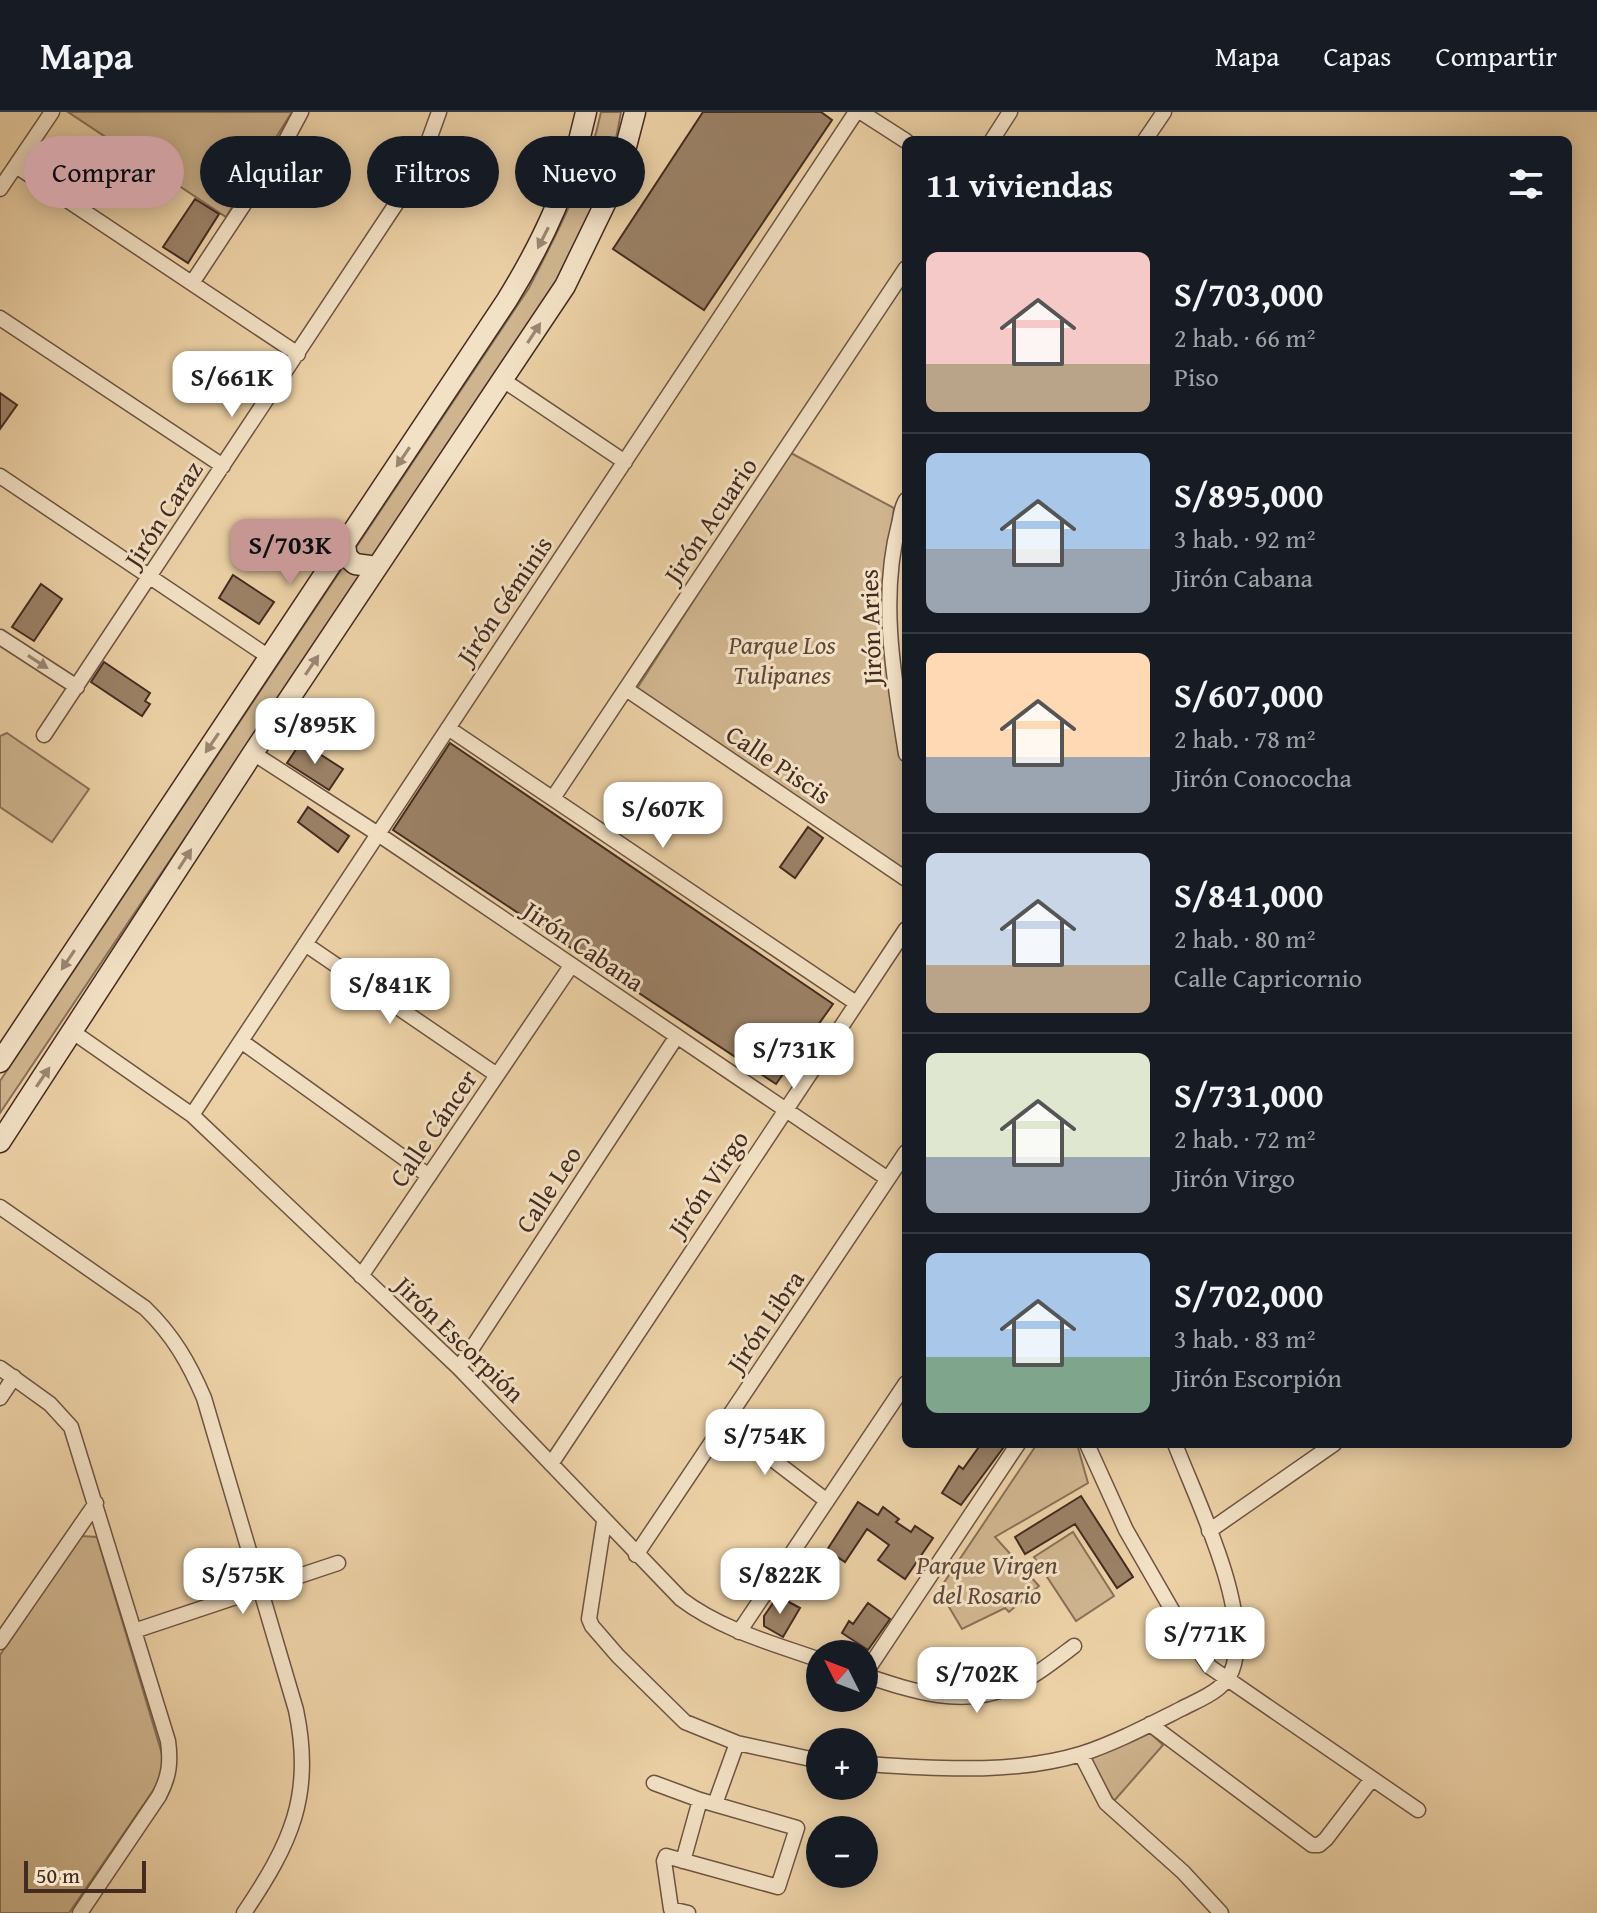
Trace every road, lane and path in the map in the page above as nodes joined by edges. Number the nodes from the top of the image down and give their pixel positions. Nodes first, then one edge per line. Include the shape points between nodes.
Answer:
1 (52, 112) edge
2 (301, 112) edge
3 (439, 112) edge
4 (586, 112) edge
5 (635, 112) edge
6 (859, 112) edge
7 (1010, 112) edge
8 (1164, 112) edge
9 (995, 136) edge
10 (1148, 136) edge
11 (902, 139) edge
12 (16, 166) junction
13 (0, 189) edge
14 (902, 274) edge
15 (192, 283) junction
16 (0, 318) edge
17 (298, 354) junction
18 (503, 380) junction
19 (625, 462) junction
20 (223, 466) junction
21 (0, 476) edge
22 (902, 514) edge
23 (345, 545) junction
24 (332, 565) junction
25 (377, 567) junction
26 (150, 577) junction
27 (364, 587) junction
28 (0, 637) edge
29 (269, 657) junction
30 (77, 687) junction
31 (626, 689) junction
32 (448, 728) junction
33 (902, 729) edge
34 (44, 735) dead end
35 (253, 753) junction
36 (553, 798) junction
37 (378, 834) junction
38 (902, 876) edge
39 (902, 935) edge
40 (305, 944) junction
41 (571, 966) junction
42 (856, 1003) junction
43 (73, 1032) junction
44 (677, 1036) junction
45 (241, 1041) junction
46 (0, 1062) edge
47 (497, 1075) junction
48 (786, 1109) junction
49 (192, 1115) junction
50 (0, 1142) edge
51 (902, 1158) edge
52 (429, 1176) junction
53 (888, 1179) junction
54 (0, 1207) edge
55 (361, 1276) junction
56 (0, 1368) edge
57 (459, 1368) junction
58 (14, 1377) junction
59 (902, 1389) edge
60 (0, 1398) edge
61 (725, 1423) junction
62 (1015, 1448) edge
63 (1089, 1448) edge
64 (1177, 1448) edge
65 (1328, 1448) edge
66 (551, 1464) junction
67 (827, 1501) junction
68 (96, 1503) junction
69 (604, 1522) junction
70 (1209, 1531) junction
71 (636, 1555) junction
72 (338, 1563) dead end
73 (259, 1590) junction
74 (134, 1631) junction
75 (739, 1632) junction
76 (0, 1642) edge
77 (1074, 1646) dead end
78 (878, 1654) edge
79 (806, 1655) edge
80 (878, 1679) edge
81 (1228, 1679) junction
82 (1150, 1724) junction
83 (737, 1743) junction
84 (1081, 1754) junction
85 (806, 1758) edge
86 (878, 1765) edge
87 (1371, 1780) junction
88 (654, 1783) dead end
89 (707, 1802) junction
90 (1418, 1810) dead end
91 (683, 1861) junction
92 (80, 1913) edge
93 (244, 1913) edge
94 (688, 1913) edge
95 (1221, 1913) edge

1 - 12 street
2 - 15 street
3 - 17 street, Jirón Caraz via 402,196
4 -> 23 main road via 561,199 538,247
18 -> 5 main road via 565,286 597,225 618,177
6 - 11 street
6 - 19 street, Jirón Géminis
7 - 9 street
8 - 10 street
12 - 13 street
12 - 15 street
14 - 31 street, Jirón Acuario
15 - 17 street
16 - 20 street
17 - 20 street, Jirón Caraz
18 - 19 street
18 - 25 main road
19 - 32 street, Jirón Géminis
20 - 26 street, Jirón Caraz
21 - 26 street
22 - 33 street, Jirón Aries via 890,572 893,673
23 - 24 main road
23 - 25 main road via 355,564
24 - 27 main road via 353,568
24 - 29 main road
25 - 27 main road
26 - 29 street
26 - 30 street, Jirón Caraz
35 -> 27 main road
28 -> 30 street
29 -> 46 main road
30 - 34 street, Jirón Caraz
31 - 36 street, Jirón Acuario
31 - 38 street, Calle Piscis
32 - 36 street
32 - 37 street, Jirón Géminis
35 - 37 street, Jirón Cabana
43 -> 35 main road
36 - 42 street
37 - 40 street, Jirón Géminis
37 - 41 street, Jirón Cabana
39 - 42 street, Jirón Virgo
40 - 45 street, Jirón Géminis
40 - 47 street
41 - 44 street, Jirón Cabana
41 - 47 street, Calle Cáncer
42 - 48 street, Jirón Virgo
43 - 49 street, Jirón Escorpión
50 -> 43 main road
44 - 48 street, Jirón Cabana
44 - 57 street, Calle Leo
45 - 49 street, Jirón Géminis
45 - 52 street
47 - 52 street, Calle Cáncer
48 - 53 street, Jirón Cabana
48 - 66 street, Jirón Virgo
49 - 55 street, Jirón Escorpión
51 - 53 street, Jirón Libra
52 - 55 street, Calle Cáncer
53 - 61 street, Jirón Libra
54 - 73 street via 145,1308 183,1353 204,1398
55 - 57 street, Jirón Escorpión
56 - 58 street
57 - 66 street, Jirón Escorpión
58 - 60 street
58 - 68 street via 71,1427
59 - 67 street
61 - 67 street
61 - 71 street, Jirón Libra
62 - 78 street
63 - 81 street via 1126,1530 1176,1617 1210,1667
64 - 70 street
65 - 70 street
66 - 69 street, Jirón Escorpión
67 - 75 street
68 - 74 street
68 - 76 street
69 - 71 street, Jirón Escorpión
69 - 83 street via 592,1626 681,1720
70 - 81 street via 1236,1623
71 - 75 street, Jirón Escorpión via 681,1599
72 - 73 street
73 - 74 street
73 - 93 street via 296,1710 303,1778 290,1835
74 - 92 street via 168,1741 168,1779
75 - 79 street, Jirón Escorpión
77 - 80 street via 1011,1687 990,1694 932,1695
81 - 82 street via 1217,1690
81 - 87 street
82 - 84 street
82 - 87 street via 1312,1845 1326,1839
83 - 85 street
83 - 89 street
84 - 86 street via 973,1769
84 - 95 street via 1106,1803
87 - 90 street
88 - 89 street
89 - 91 street
89 - 91 street via 797,1828 778,1887
91 - 94 street via 666,1856 664,1861 671,1909

